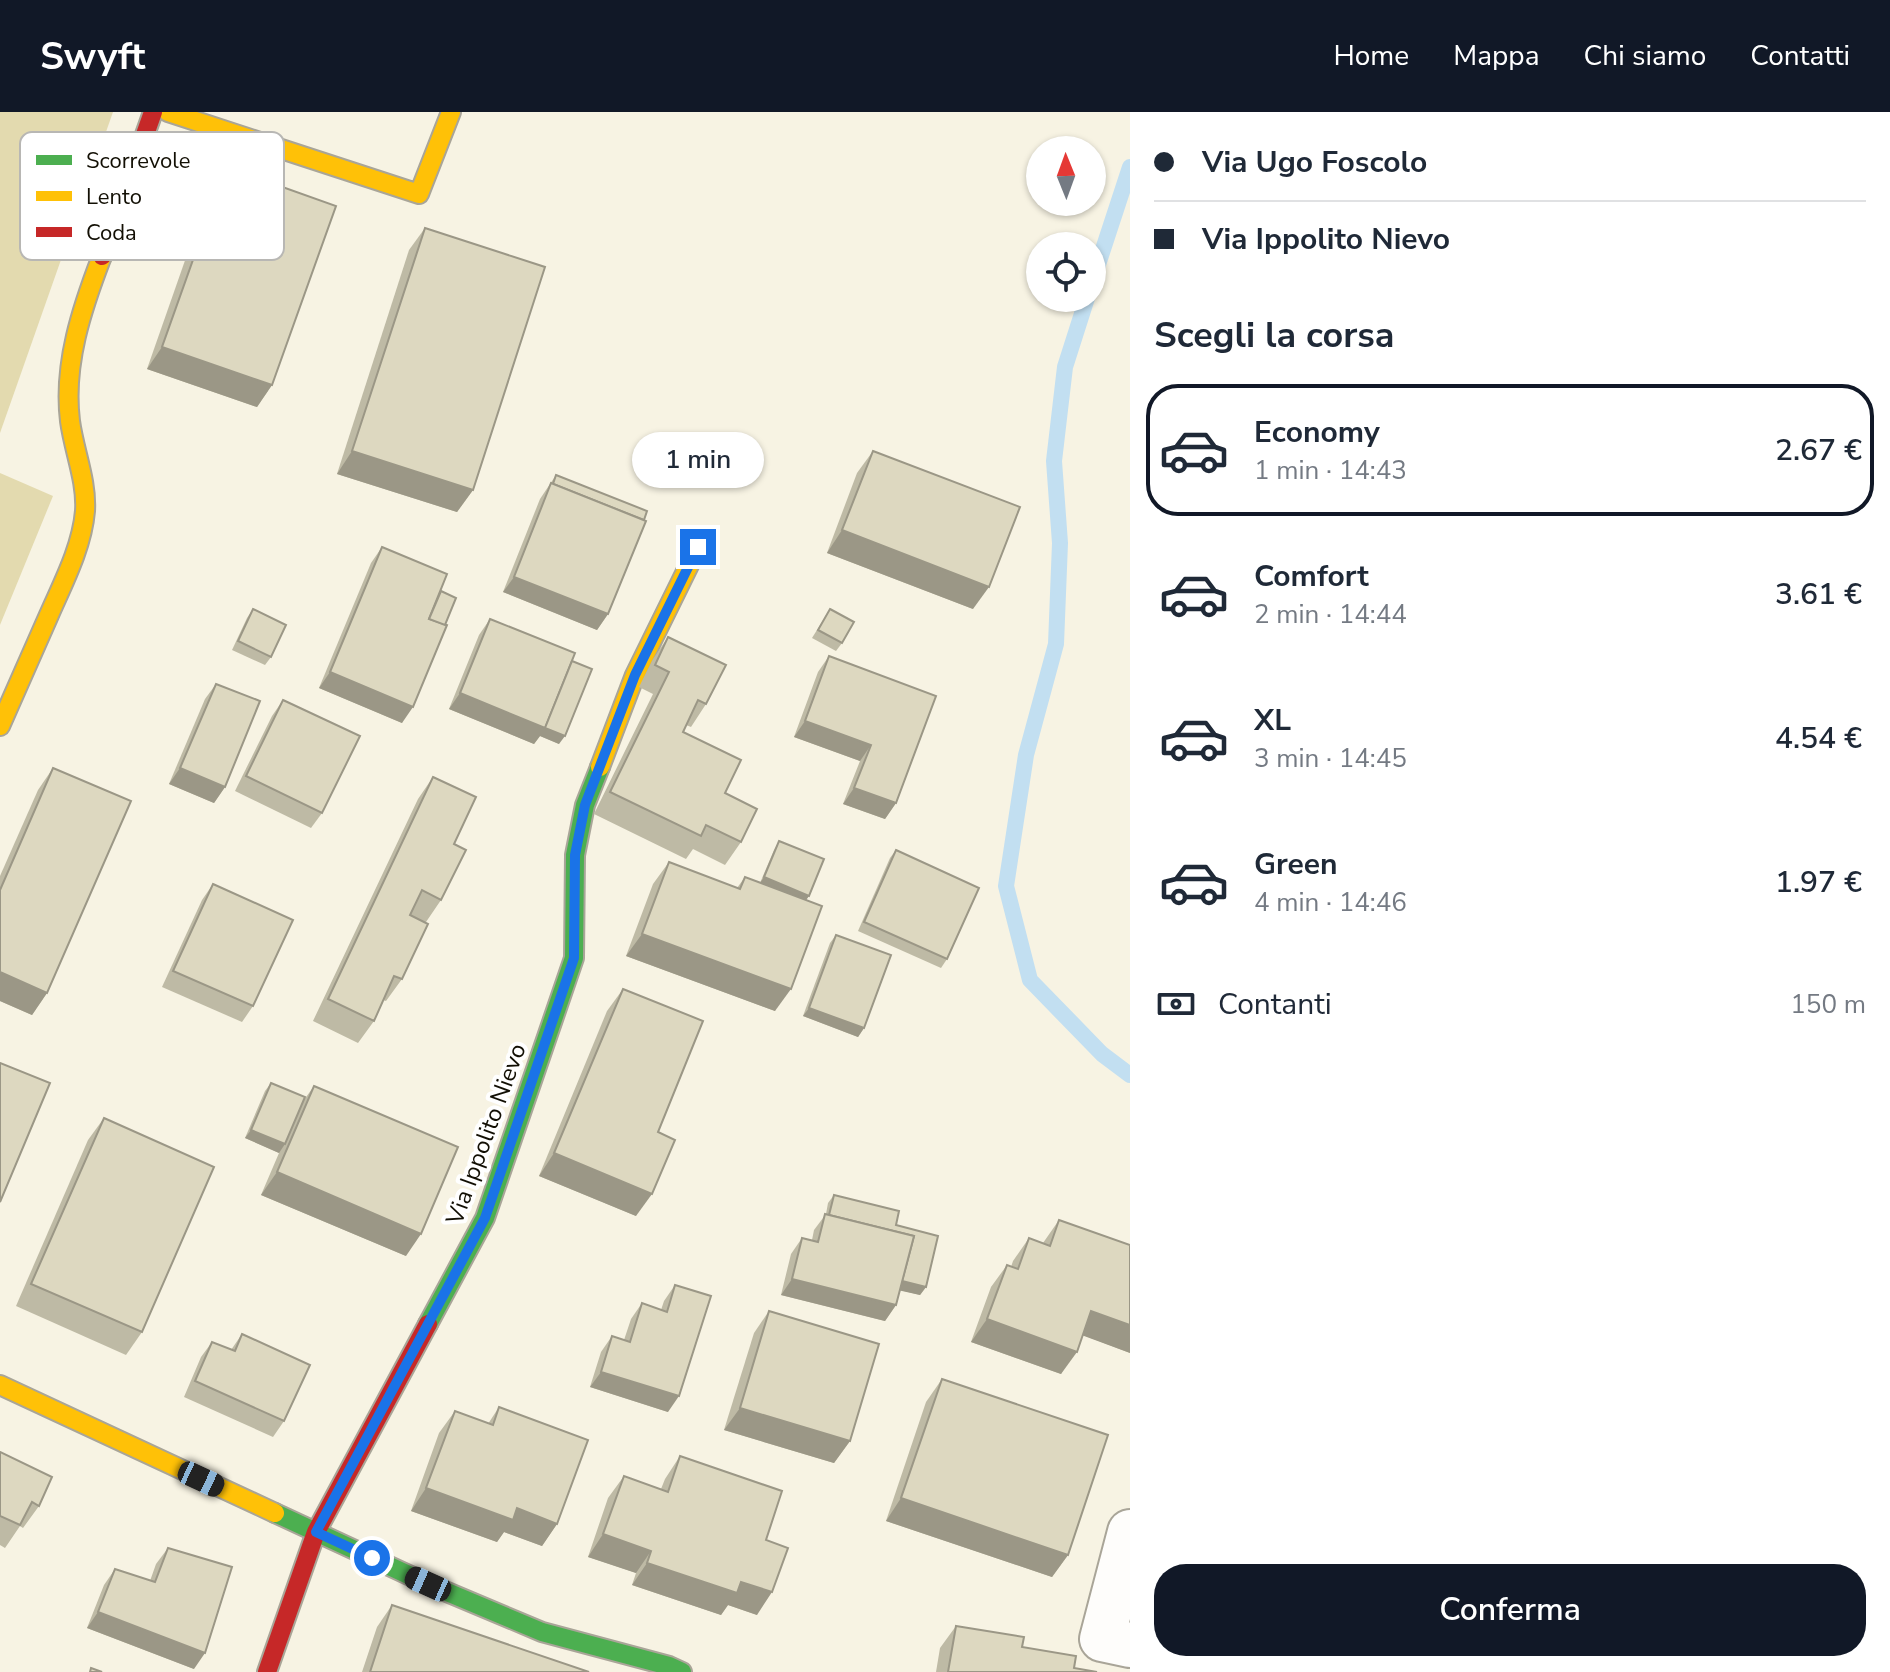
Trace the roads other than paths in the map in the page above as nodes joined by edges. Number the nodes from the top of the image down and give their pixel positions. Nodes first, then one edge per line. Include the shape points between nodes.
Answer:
1 (153, 112) edge
2 (168, 112) edge
3 (451, 112) edge
4 (146, 132) edge
5 (229, 132) edge
6 (284, 150) edge
7 (100, 260) edge
8 (698, 547) dead end
9 (0, 726) edge
10 (0, 1385) edge
11 (316, 1532) junction
12 (1130, 1532) edge
13 (1130, 1645) edge
14 (267, 1672) edge
15 (682, 1672) edge

1 - 4 street
2 - 5 street
3 - 6 street via 419,194
7 - 9 street via 82,307 70,366 70,421 85,511 62,586
8 - 11 street, Via Ippolito Nievo via 635,675 585,805 575,855 574,958 485,1218
10 - 11 street
11 - 14 street, Via Ippolito Nievo
11 - 15 street via 542,1632
12 - 13 street via 1102,1639

